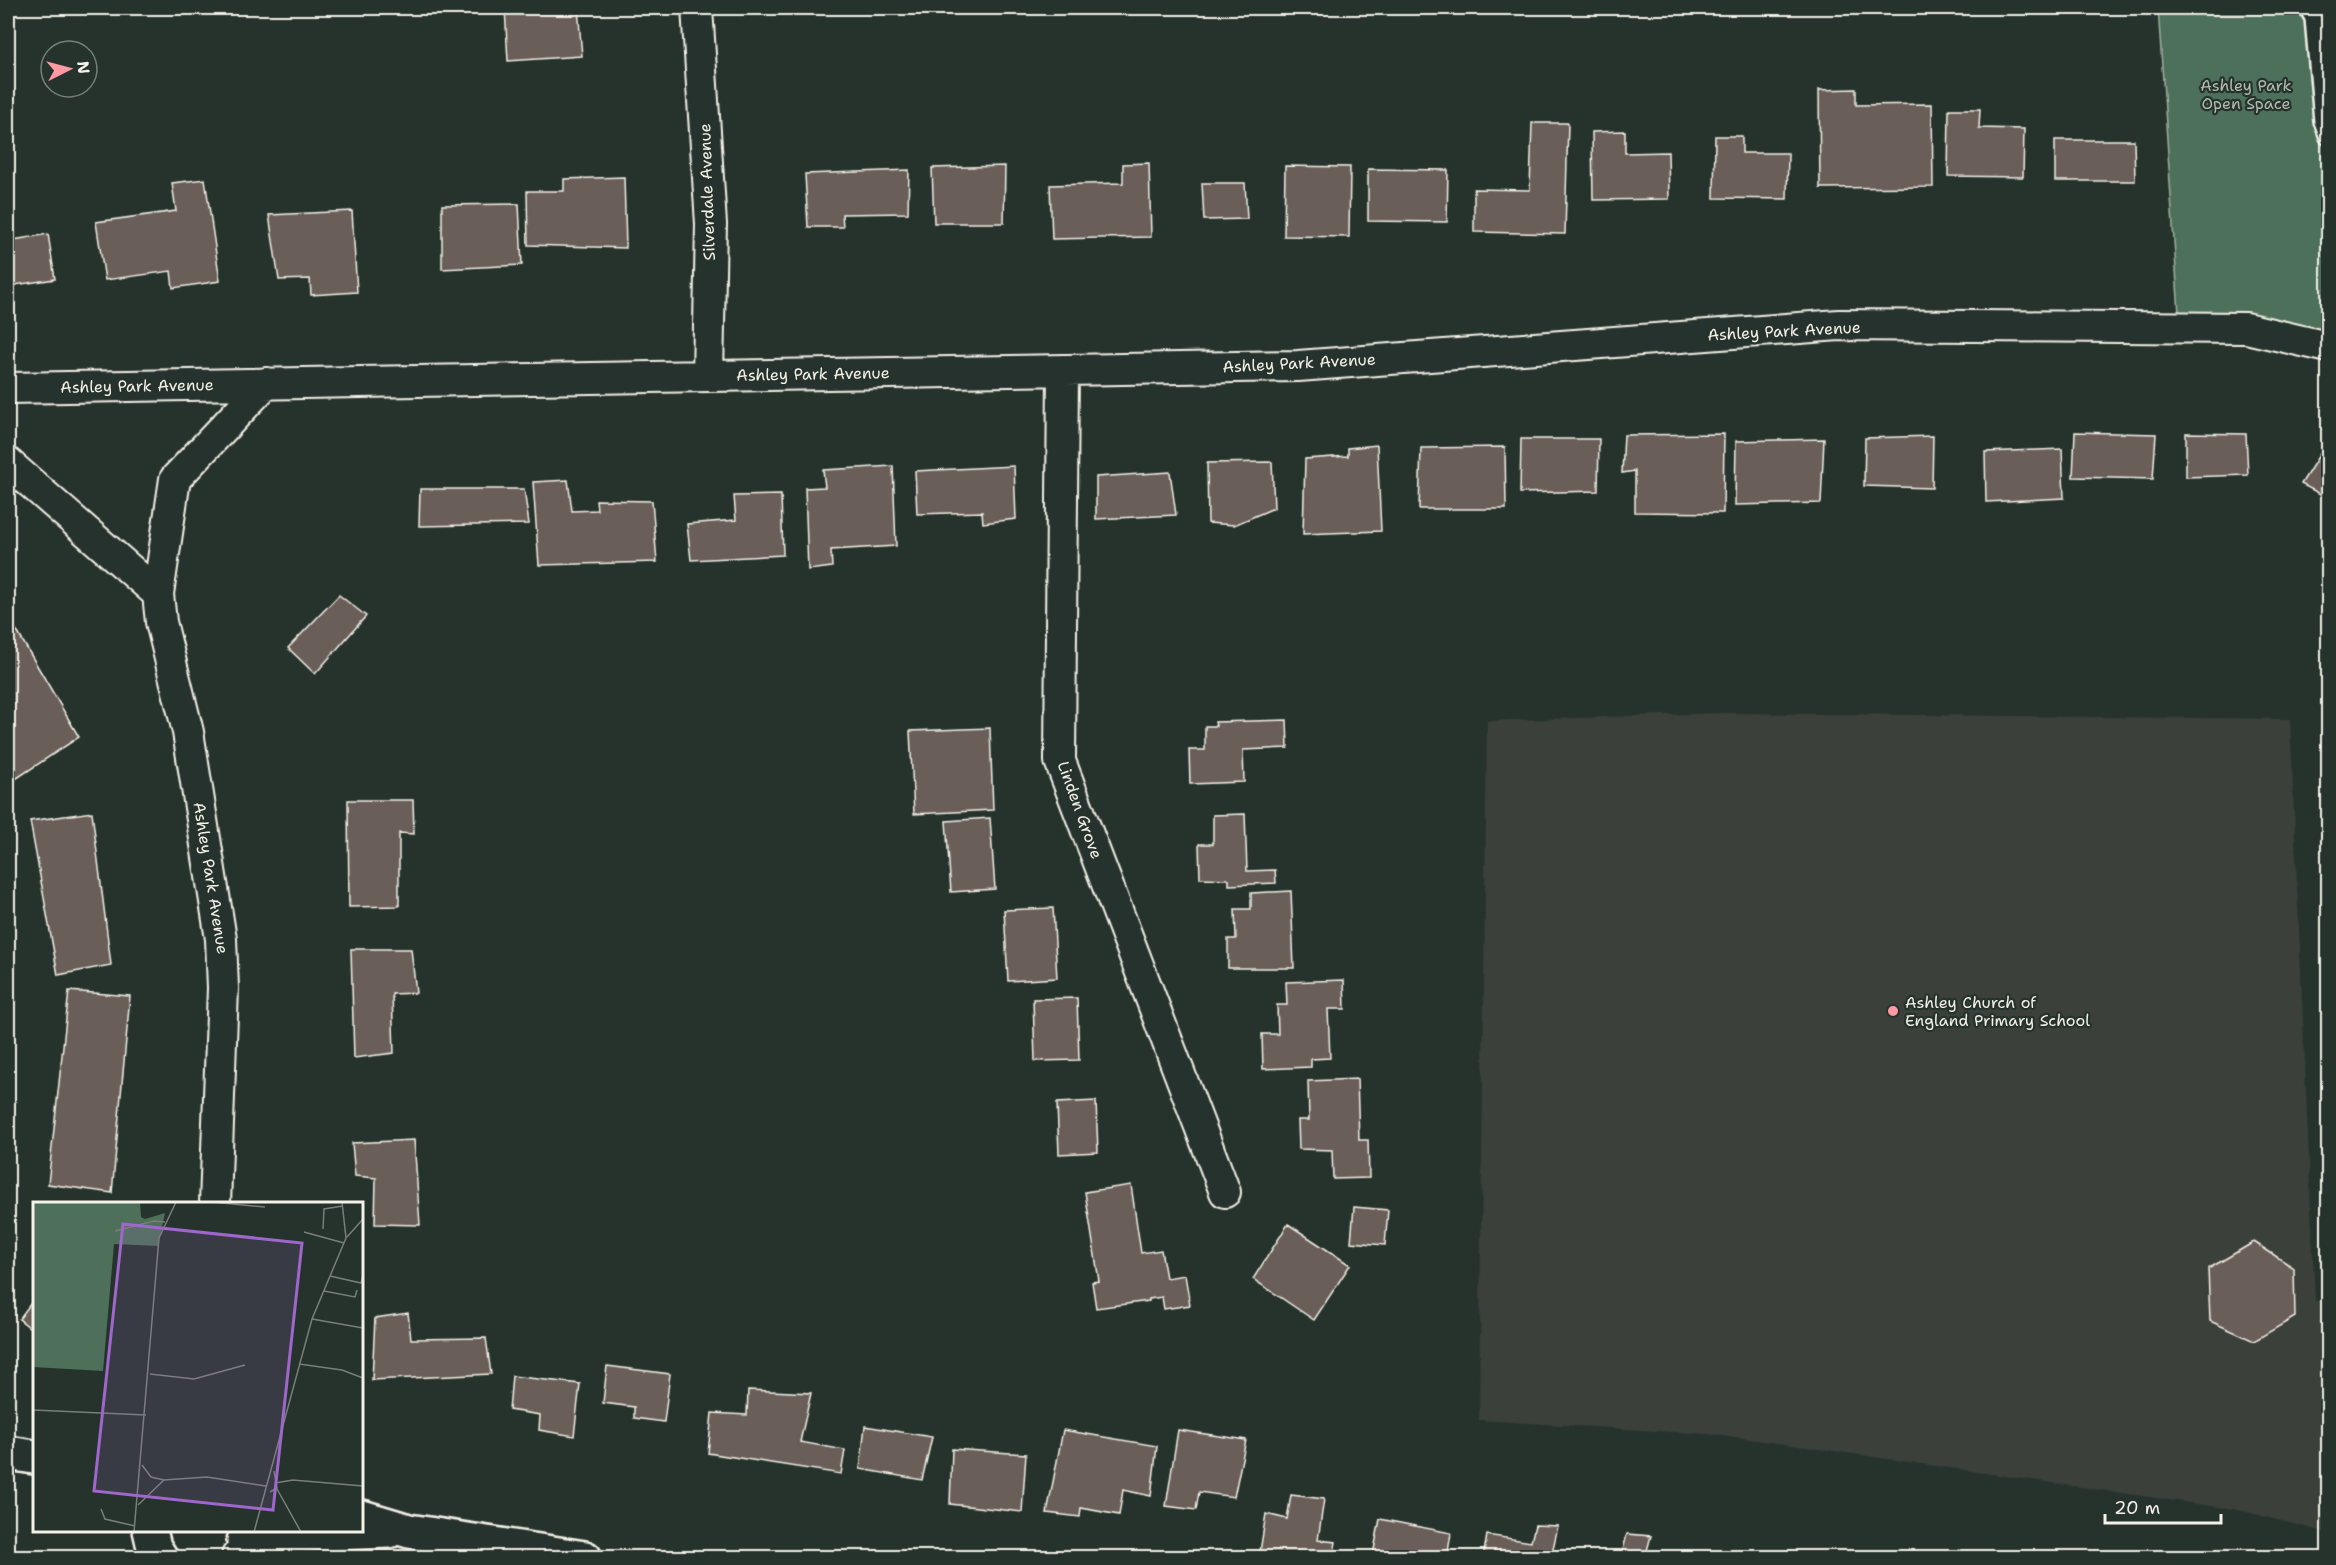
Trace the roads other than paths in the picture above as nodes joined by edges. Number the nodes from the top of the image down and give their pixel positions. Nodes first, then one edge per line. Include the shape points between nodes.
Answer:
1 (697, 8) edge
2 (2307, 8) edge
3 (2328, 137) edge
4 (2328, 347) edge
5 (1063, 370) junction
6 (708, 376) junction
7 (266, 383) junction
8 (8, 388) edge
9 (8, 463) edge
10 (158, 594) junction
11 (1226, 1192) dead end
12 (215, 1202) edge
13 (363, 1517) edge
14 (409, 1531) junction
15 (333, 1532) edge
16 (363, 1532) edge
17 (240, 1549) edge
18 (585, 1557) edge

1 - 6 street, Silverdale Avenue via 711,224
2 - 3 lane via 2313,18 2322,121
4 - 5 street, Ashley Park Avenue via 2246,328 1839,325 1298,366
5 - 6 street, Ashley Park Avenue
5 - 11 street, Linden Grove via 1059,761
6 - 7 street, Ashley Park Avenue
7 - 8 street, Ashley Park Avenue
7 - 10 street, Ashley Park Avenue via 175,479
9 - 10 street
10 - 12 street, Ashley Park Avenue via 161,622 188,732 221,939 223,988
13 - 14 main road
14 - 16 main road
14 - 18 main road
15 - 17 main road

